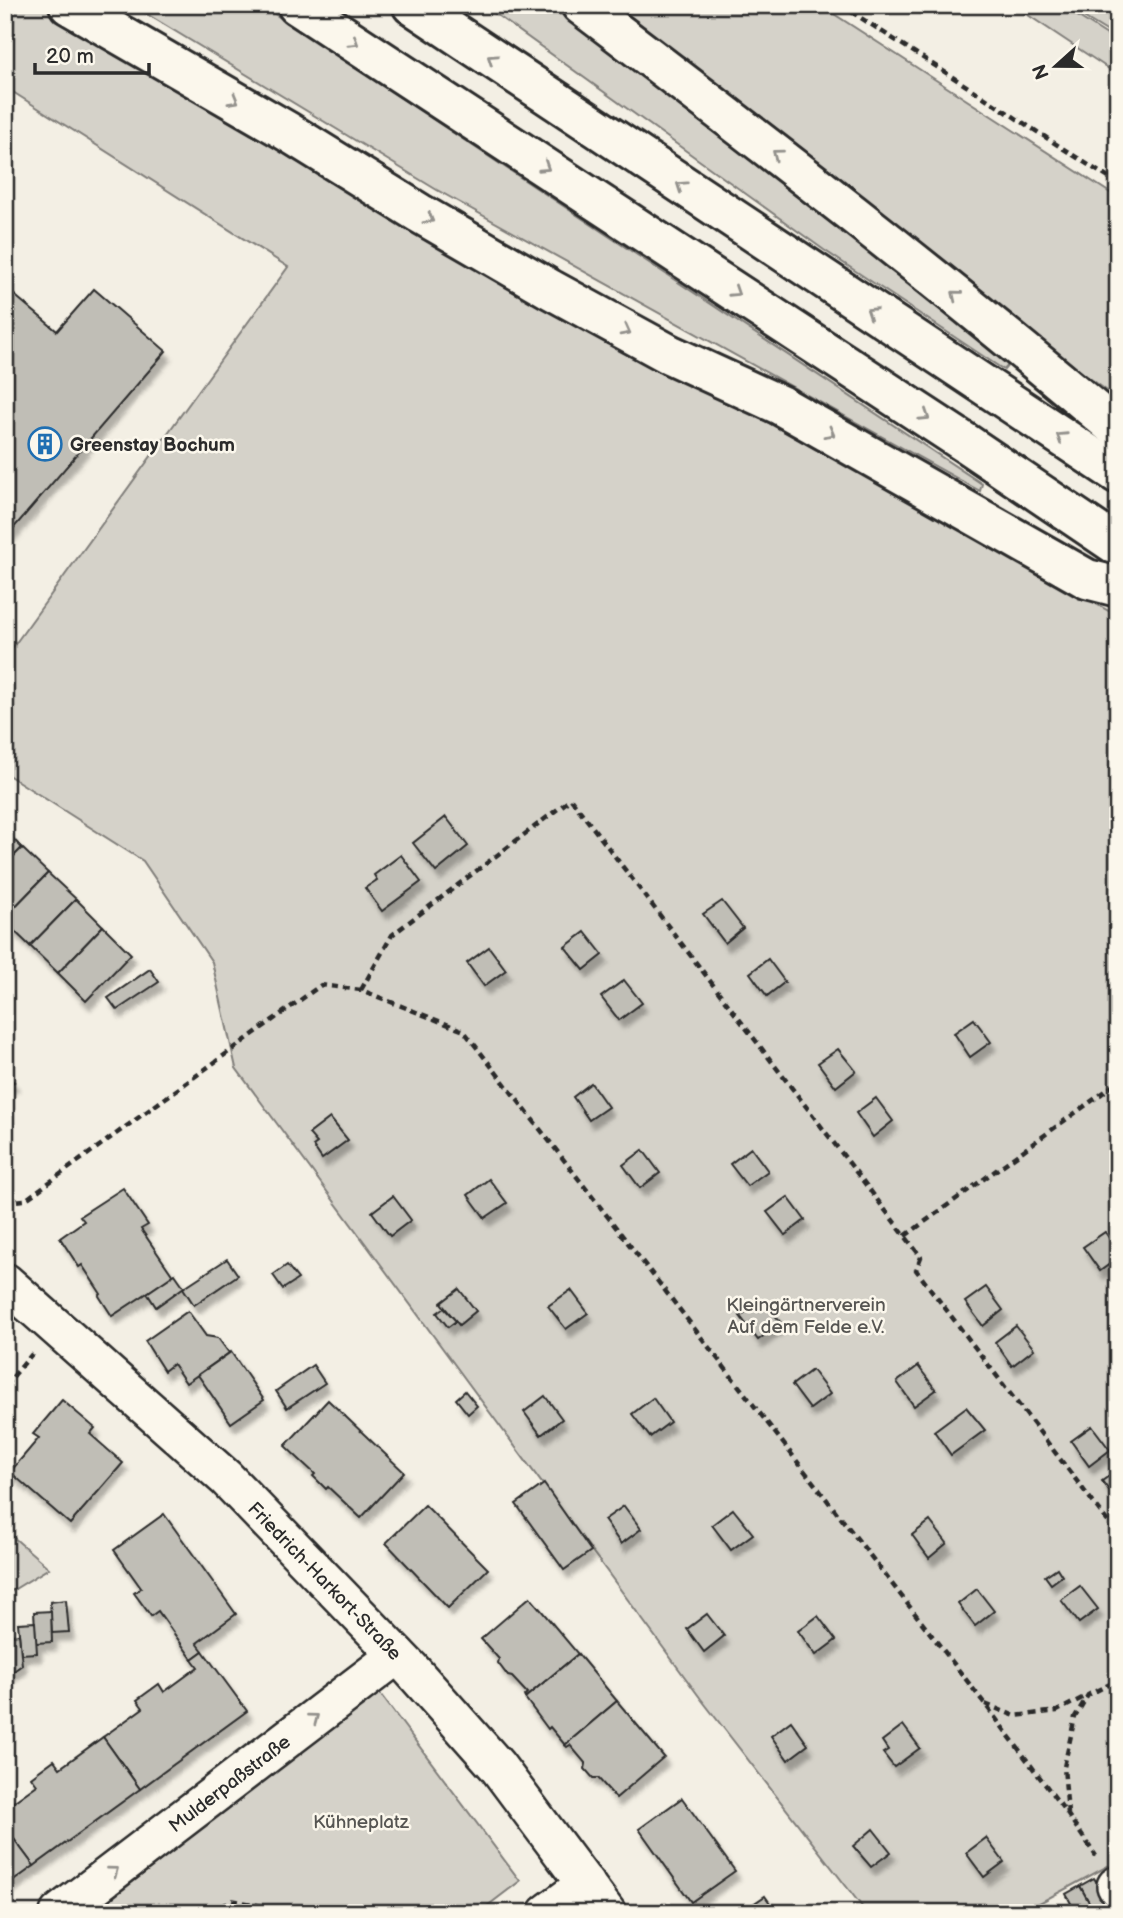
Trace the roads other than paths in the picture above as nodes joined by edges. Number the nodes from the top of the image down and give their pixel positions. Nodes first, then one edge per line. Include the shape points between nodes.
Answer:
1 (69, 5) edge
2 (297, 5) edge
3 (412, 5) edge
4 (581, 5) edge
5 (1118, 430) edge
6 (1118, 474) edge
7 (1118, 546) edge
8 (1118, 587) edge
9 (5, 1282) edge
10 (397, 1655) junction
11 (596, 1898) edge
12 (60, 1913) edge
13 (547, 1913) edge

1 -> 8 highway via 550,289 669,354 780,405 1087,579
2 -> 7 highway
6 -> 3 highway
5 -> 4 highway via 839,202
9 - 10 street, Friedrich-Harkort-Straße via 220,1473
10 - 11 street, Friedrich-Harkort-Straße via 497,1766
12 -> 10 street, Mulderpaßstraße
11 - 13 street

